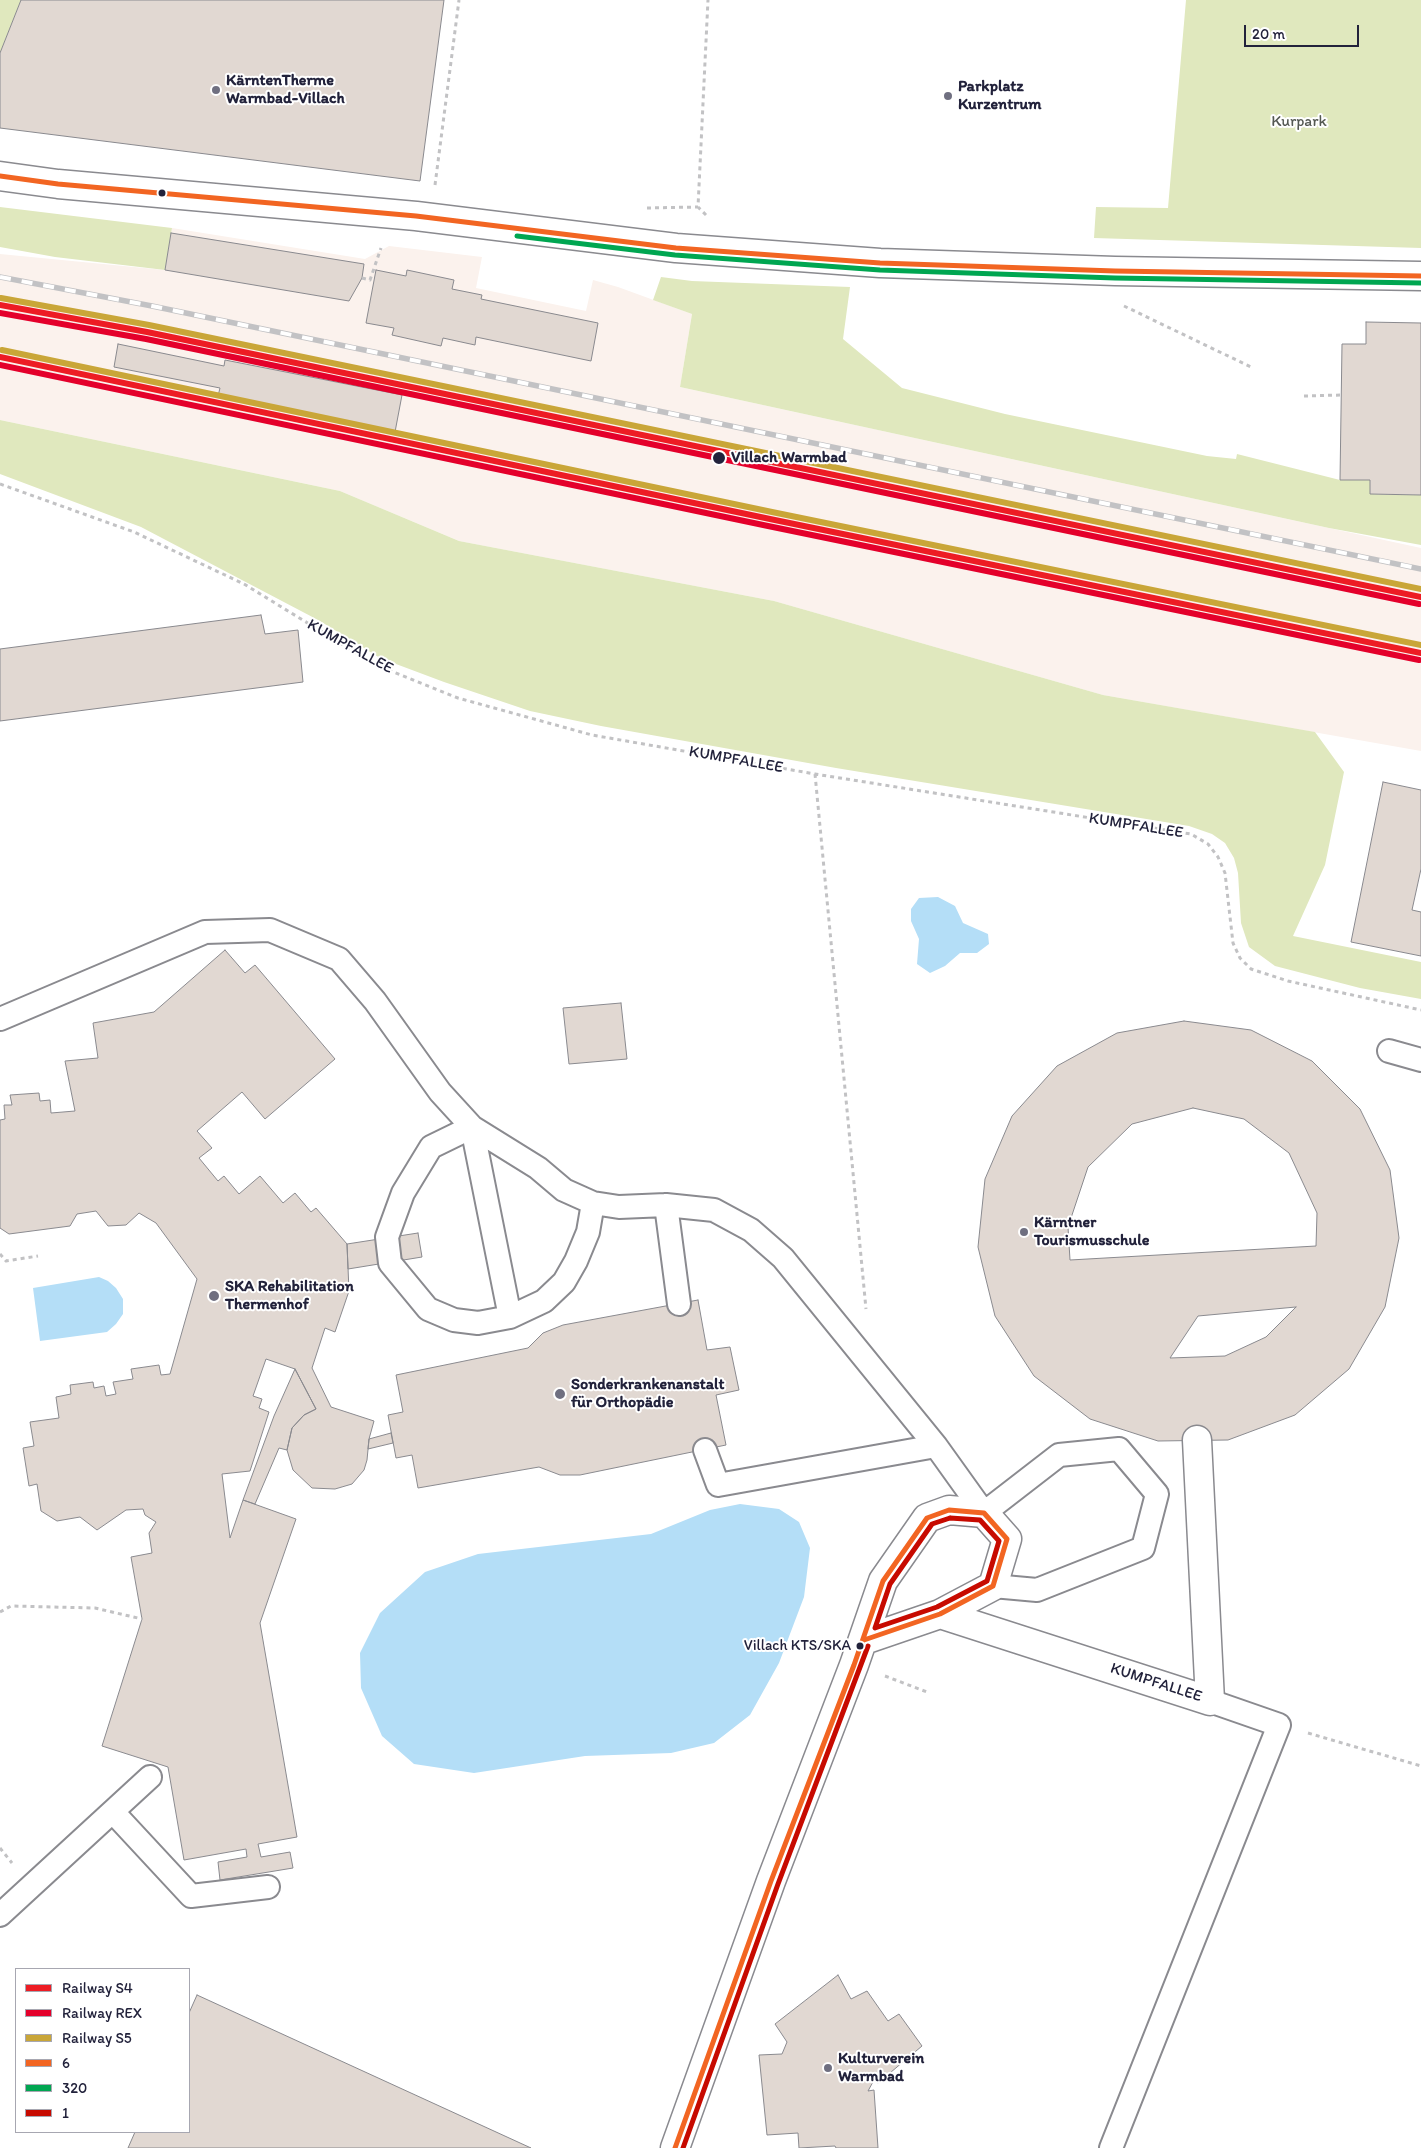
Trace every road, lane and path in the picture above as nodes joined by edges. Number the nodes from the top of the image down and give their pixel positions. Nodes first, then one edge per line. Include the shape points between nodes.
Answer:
1 (459, 0) edge
2 (708, 0) edge
3 (0, 176) edge
4 (434, 190) dead end
5 (711, 220) dead end
6 (382, 244) dead end
7 (1421, 276) edge
8 (362, 278) dead end
9 (1120, 303) dead end
10 (1250, 367) dead end
11 (1341, 395) dead end
12 (1304, 396) dead end
13 (0, 484) edge
14 (815, 774) junction
15 (1421, 1010) edge
16 (0, 1019) edge
17 (1388, 1051) dead end
18 (1421, 1060) edge
19 (472, 1127) junction
20 (593, 1204) junction
21 (666, 1204) junction
22 (0, 1254) edge
23 (38, 1256) dead end
24 (679, 1304) dead end
25 (510, 1317) junction
26 (872, 1366) junction
27 (1198, 1440) dead end
28 (936, 1446) junction
29 (706, 1450) dead end
30 (984, 1513) junction
31 (992, 1586) junction
32 (0, 1612) edge
33 (940, 1614) junction
34 (142, 1619) dead end
35 (864, 1640) junction
36 (854, 1665) junction
37 (926, 1692) dead end
38 (1210, 1701) junction
39 (1278, 1725) junction
40 (1421, 1766) edge
41 (150, 1777) dead end
42 (113, 1812) junction
43 (268, 1887) dead end
44 (0, 1915) edge
45 (675, 2148) edge
46 (1112, 2148) edge

1 - 4 path
2 - 5 path via 698,207
3 - 7 street via 416,216 676,248 870,262 1115,271
6 - 8 path via 370,280
9 - 10 path
11 - 12 path
13 - 14 path, KUMPFALLEE via 134,532 244,584 376,665 458,698 592,735
14 - 15 path, KUMPFALLEE via 1191,834 1208,844 1218,856 1225,873 1233,943 1240,958 1251,969 1288,981
14 - 26 path
16 - 19 lane via 205,932 270,930 339,959 375,1001 440,1092
17 - 18 lane
19 - 20 lane via 538,1168 564,1190
19 - 25 lane
19 - 25 lane via 431,1147 404,1193 387,1237 390,1263 428,1309 454,1320 478,1323
20 - 21 lane
20 - 25 lane via 588,1232 564,1282 544,1301
21 - 24 lane
21 - 26 lane via 714,1210 751,1230 784,1258
22 - 23 path via 6,1261
26 - 28 lane
27 - 38 street, KUMPFALLEE
28 - 29 lane via 718,1485
28 - 30 lane
30 - 31 street via 1007,1540
30 - 31 lane via 1059,1455 1119,1450 1157,1494 1143,1548 1037,1590
30 - 35 street via 949,1510 927,1518 883,1582
31 - 33 street
32 - 34 path via 11,1606 95,1608
33 - 35 street
33 - 38 street, KUMPFALLEE
35 - 36 street
36 - 37 path
36 - 45 street via 771,1881
38 - 39 lane
39 - 40 path
39 - 46 lane
41 - 42 lane
42 - 43 lane via 191,1896
42 - 44 lane

